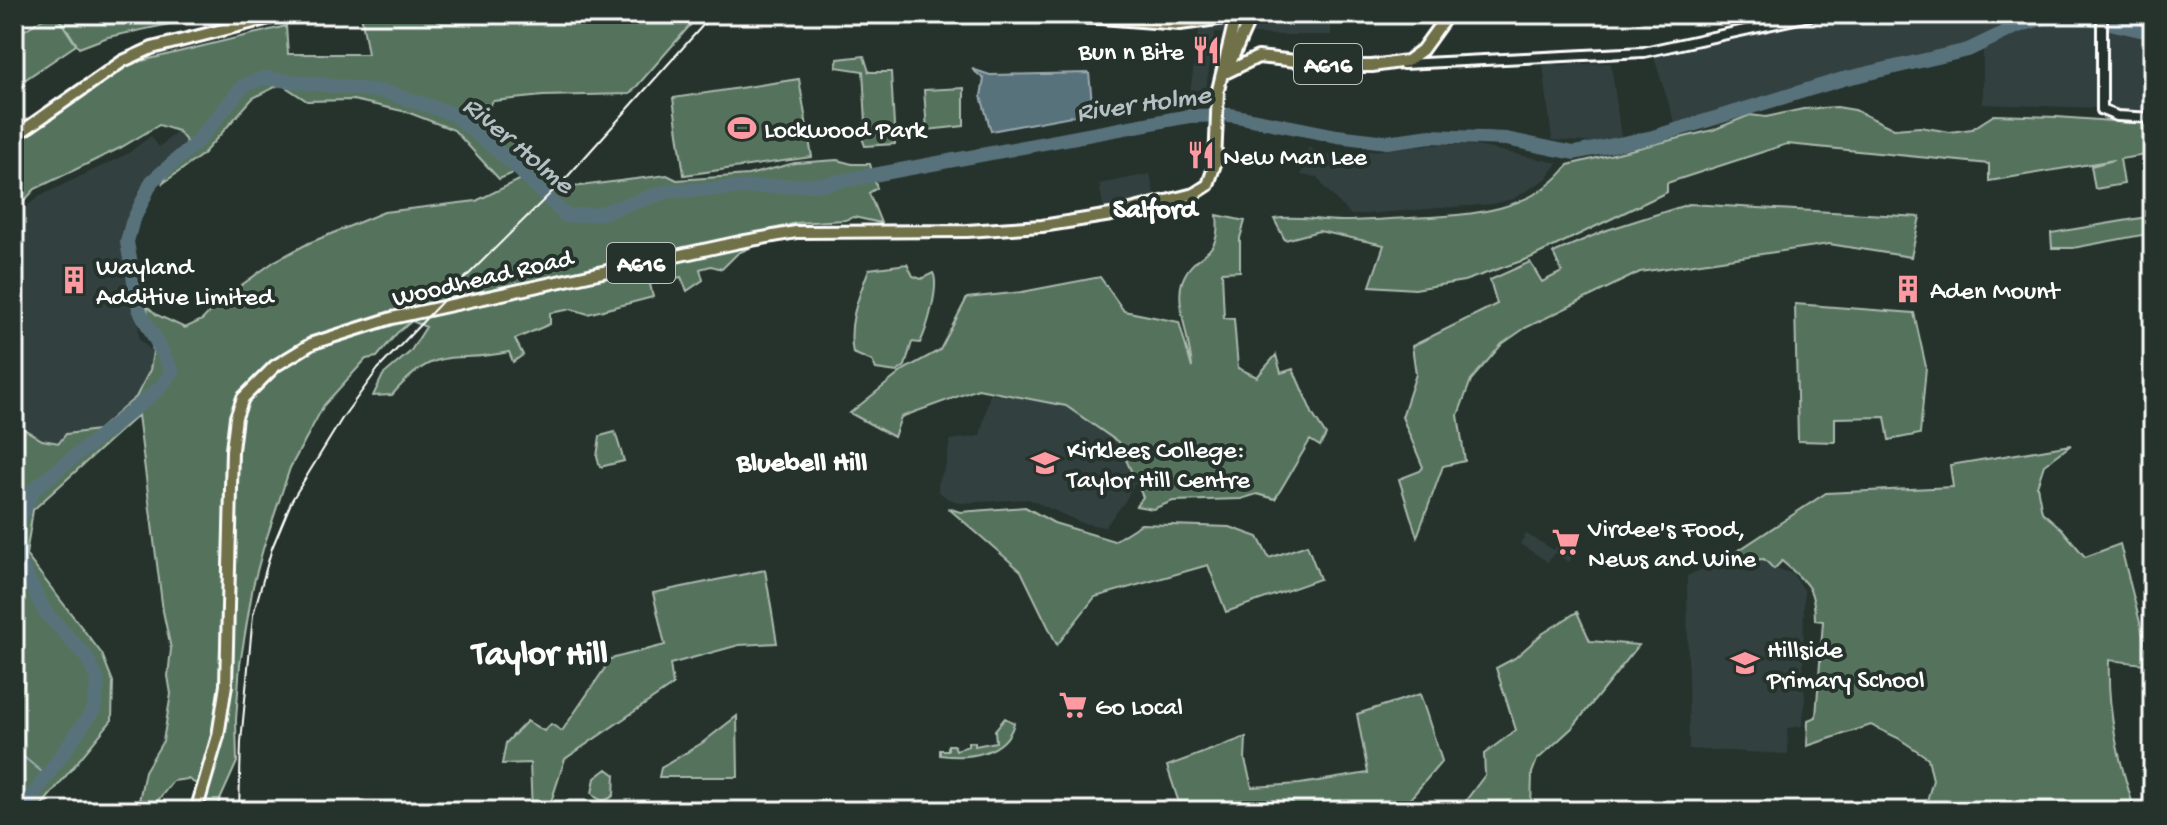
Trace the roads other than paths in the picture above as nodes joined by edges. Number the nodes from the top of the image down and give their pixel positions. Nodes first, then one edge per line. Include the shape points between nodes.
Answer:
1 (285, 14) edge
2 (977, 14) edge
3 (1278, 14) edge
4 (1448, 14) edge
5 (1818, 14) edge
6 (2102, 14) edge
7 (1240, 15) edge
8 (1397, 63) junction
9 (1223, 75) junction
10 (2153, 118) edge
11 (14, 137) edge
12 (196, 811) edge

1 - 11 main road via 152,48 123,61
2 - 7 main road via 1180,24
3 - 7 main road, A616
4 - 8 main road, A616 via 1416,57
5 - 8 street via 1644,52
6 - 10 street via 2102,110
7 - 9 main road, A616
8 - 9 main road, A616 via 1343,66 1258,57
9 - 12 main road, Woodhead Road / A616 via 1216,101 1215,164 1208,185 1194,194 1111,215 1014,229 796,232 740,242 392,318 313,343 275,366 243,398 236,417 226,685 218,736

